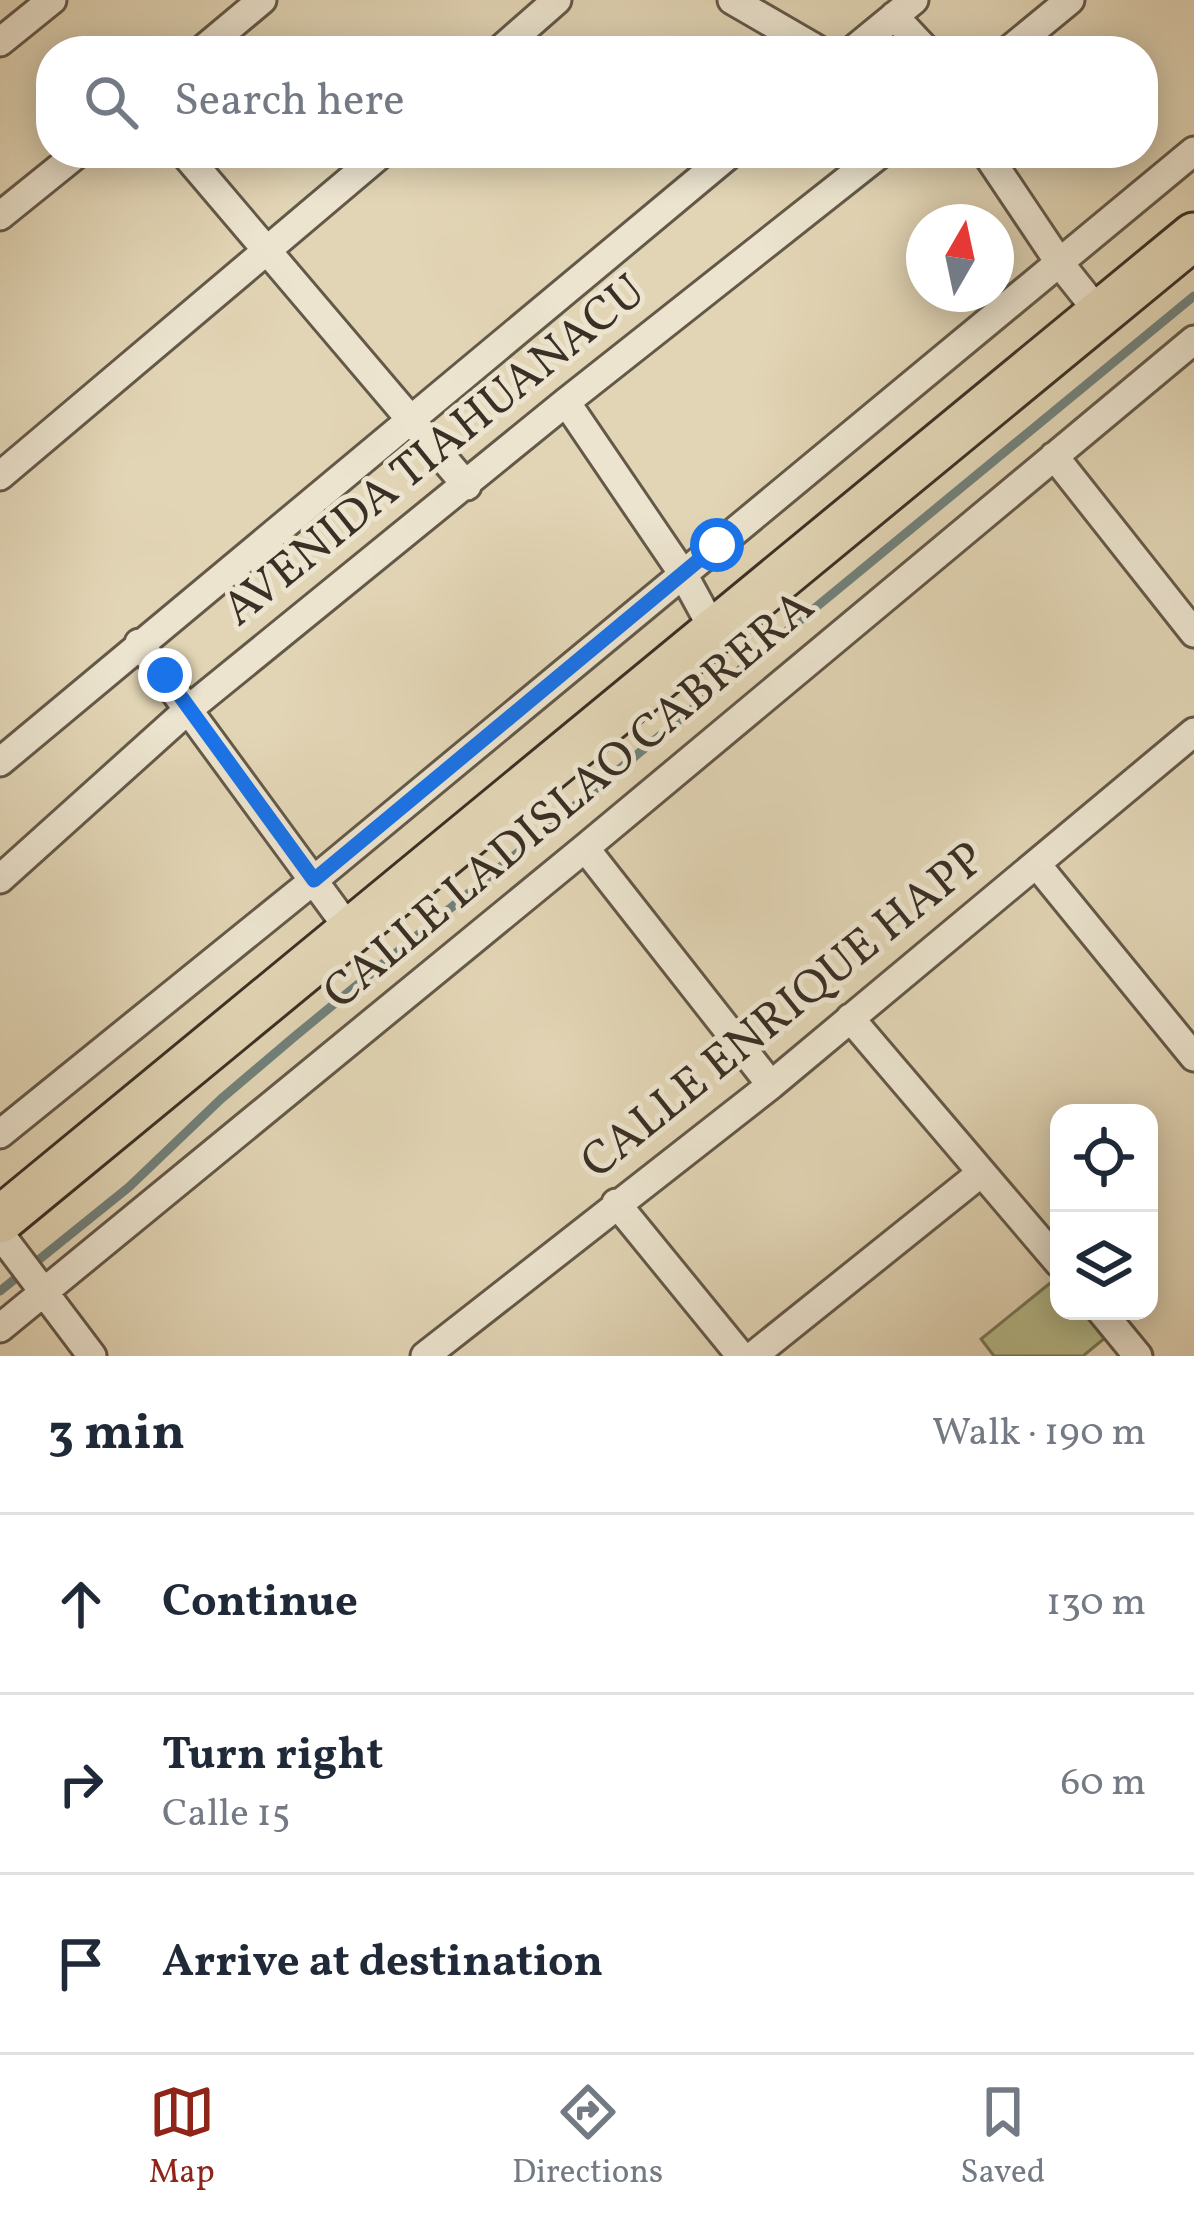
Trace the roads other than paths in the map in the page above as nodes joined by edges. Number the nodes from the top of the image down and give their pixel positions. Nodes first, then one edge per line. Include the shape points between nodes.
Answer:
1 (52, 0) edge
2 (262, 0) edge
3 (557, 0) edge
4 (732, 0) edge
5 (1070, 0) edge
6 (904, 8) edge
7 (219, 36) edge
8 (516, 36) edge
9 (794, 36) edge
10 (870, 36) edge
11 (919, 36) edge
12 (1026, 36) edge
13 (0, 42) edge
14 (1194, 152) edge
15 (59, 168) edge
16 (197, 168) edge
17 (365, 168) edge
18 (712, 168) edge
19 (862, 168) edge
20 (996, 168) edge
21 (0, 216) edge
22 (1194, 236) edge
23 (269, 252) junction
24 (1061, 265) junction
25 (1100, 314) junction
26 (1194, 340) edge
27 (566, 401) junction
28 (415, 420) junction
29 (1054, 456) junction
30 (0, 476) edge
31 (467, 486) junction
32 (683, 574) junction
33 (713, 629) junction
34 (1194, 634) edge
35 (140, 643) junction
36 (190, 708) junction
37 (1194, 732) edge
38 (0, 762) edge
39 (585, 848) junction
40 (1038, 866) junction
41 (0, 879) edge
42 (314, 880) junction
43 (349, 928) junction
44 (850, 1018) junction
45 (1194, 1057) edge
46 (771, 1084) junction
47 (0, 1134) edge
48 (981, 1173) junction
49 (616, 1203) junction
50 (5, 1236) edge
51 (1050, 1253) edge
52 (38, 1287) junction
53 (1106, 1320) edge
54 (0, 1328) edge
55 (1125, 1351) edge
56 (92, 1356) edge
57 (425, 1356) edge
58 (741, 1356) edge
59 (752, 1356) edge

1 - 13 street
2 - 7 street
3 - 8 street
4 - 9 street
5 - 12 street
6 - 10 street
6 - 11 street
14 - 24 street
15 - 21 street
16 - 23 street
17 - 23 street
18 - 28 street, AVENIDA TIAHUANACU
19 - 27 street, AVENIDA TIAHUANACU
20 - 24 street
22 - 25 highway
23 - 28 street
23 - 30 street
24 - 25 street
24 - 32 street
25 - 33 highway
26 - 29 street, CALLE LADISLAO CABRERA
27 - 31 street, AVENIDA TIAHUANACU
27 - 32 street
28 - 31 street
28 - 35 street, AVENIDA TIAHUANACU
29 - 34 street
29 - 39 street, CALLE LADISLAO CABRERA
31 - 36 street, AVENIDA TIAHUANACU
32 - 33 street
32 - 42 street
33 - 43 highway
35 - 36 street
35 - 38 street, AVENIDA TIAHUANACU
36 - 41 street, AVENIDA TIAHUANACU
36 - 42 street
37 - 40 street, CALLE ENRIQUE HAPP
39 - 46 street
39 - 52 street, CALLE LADISLAO CABRERA
40 - 44 street, CALLE ENRIQUE HAPP
40 - 45 street
42 - 43 street
42 - 47 street
43 - 50 highway
44 - 46 street, CALLE ENRIQUE HAPP
44 - 48 street
46 - 49 street, CALLE ENRIQUE HAPP
48 - 51 street
48 - 59 street
49 - 57 street, CALLE ENRIQUE HAPP
49 - 58 street
50 - 52 street
52 - 54 street, CALLE LADISLAO CABRERA
52 - 56 street
53 - 55 street

